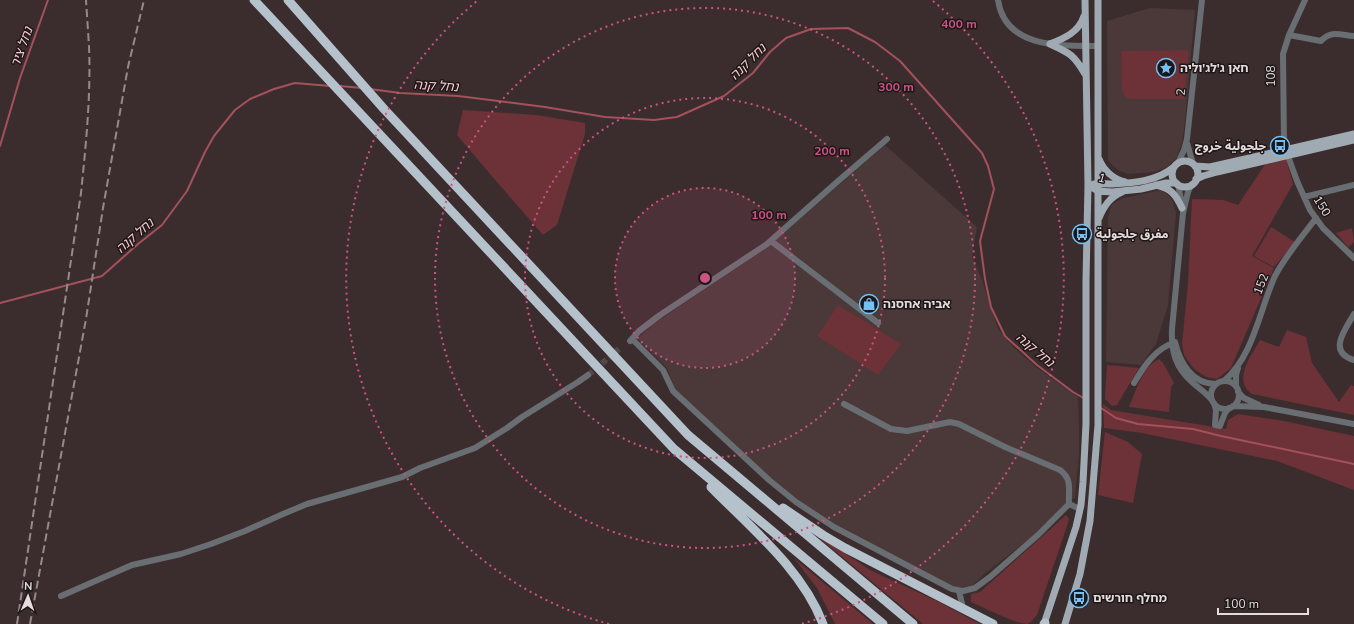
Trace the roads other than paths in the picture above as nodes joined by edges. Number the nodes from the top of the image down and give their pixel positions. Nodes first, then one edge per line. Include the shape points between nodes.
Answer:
1 (254, 0) edge
2 (288, 0) edge
3 (998, 0) edge
4 (1098, 0) edge
5 (1202, 0) edge
6 (1305, 0) edge
7 (1085, 4) edge
8 (1289, 35) junction
9 (1354, 36) edge
10 (1050, 44) junction
11 (1086, 46) junction
12 (1097, 46) junction
13 (1086, 76) junction
14 (1354, 134) edge
15 (887, 139) dead end
16 (1187, 140) junction
17 (1354, 140) edge
18 (1286, 153) junction
19 (1098, 154) junction
20 (1176, 165) junction
21 (1194, 165) junction
22 (1194, 182) junction
23 (1129, 183) junction
24 (1098, 184) junction
25 (1177, 184) junction
26 (1088, 185) junction
27 (1156, 186) junction
28 (1354, 186) edge
29 (1098, 191) junction
30 (1126, 191) junction
31 (1304, 197) junction
32 (1183, 211) junction
33 (1316, 218) junction
34 (1097, 222) junction
35 (771, 241) junction
36 (1354, 258) edge
37 (1354, 314) edge
38 (878, 323) dead end
39 (1173, 342) junction
40 (1354, 360) edge
41 (1239, 364) junction
42 (588, 374) tunnel mouth
43 (1224, 381) junction
44 (1134, 383) dead end
45 (1216, 384) junction
46 (1237, 389) junction
47 (1213, 402) junction
48 (844, 404) dead end
49 (1231, 407) junction
50 (1264, 407) junction
51 (1354, 424) edge
52 (688, 435) junction
53 (674, 449) junction
54 (1069, 504) junction
55 (1080, 509) junction
56 (959, 591) junction
57 (61, 596) dead end
58 (963, 608) junction
59 (823, 624) edge
60 (883, 624) edge
61 (913, 624) edge
62 (993, 624) edge
63 (1045, 624) edge
64 (1065, 624) edge

1 - 53 highway
2 - 52 highway via 348,70
3 - 10 street via 1003,18 1012,29 1024,37
4 - 12 main road
5 - 16 street, 2
6 - 8 street, 108
7 - 10 main road via 1084,18 1079,26 1064,38
7 - 11 main road
8 - 9 street via 1321,41 1326,35 1331,34
8 - 18 street, 108 via 1282,63 1283,138
10 - 11 street
10 - 13 main road via 1077,60
11 - 12 street
11 - 13 main road
12 - 19 main road
13 - 26 main road
14 - 18 main road
15 - 35 street
16 - 20 street, 2
16 - 21 street, 2
17 - 18 main road
18 - 21 main road via 1210,167
18 - 22 main road via 1212,173
18 - 31 street, 150
19 - 23 main road via 1101,164 1109,174
19 - 24 main road
20 - 21 main road via 1187,161
20 - 23 main road, 1 via 1159,177
20 - 25 main road via 1173,177
21 - 22 main road via 1198,172
22 - 25 main road via 1184,186
22 - 32 street via 1188,192
23 - 24 main road, 1
24 - 26 main road, 1
24 - 29 main road
25 - 27 main road, 1 via 1166,183
25 - 32 street
26 - 29 main road, 1
26 - 55 main road via 1086,424
27 - 30 main road, 1
27 - 32 main road via 1175,194
28 - 31 street
29 - 30 main road, 1
29 - 34 main road
30 - 34 main road via 1109,200
31 - 33 street, 150
32 - 39 street
33 - 36 street, 150 via 1332,238
33 - 41 street, 152 via 1275,277 1254,333
34 - 64 main road via 1098,425 1094,478 1090,520 1080,574
35 - 38 street
35 - 56 street via 660,316 631,340 663,370 673,391 768,480 796,502 834,527
37 - 40 street via 1340,339 1340,351
39 - 44 street via 1152,356
39 - 45 street via 1180,359 1190,373 1199,381
39 - 47 street via 1173,354 1178,367
41 - 43 street, 152
41 - 46 street, 152 via 1236,375
42 - 57 street via 475,448 402,477 307,504 211,544 132,565
43 - 45 street
43 - 46 street via 1231,382
45 - 47 street via 1212,390
46 - 49 street via 1238,400
46 - 50 street via 1252,402
47 - 49 street via 1221,408
47 - 49 street via 1216,410 1215,425 1220,426 1225,413
48 - 54 street via 892,429 907,431 950,422 959,424 1066,474
49 - 50 street
50 - 51 street
52 - 58 highway via 823,535
52 - 61 highway
53 - 59 highway via 793,571
53 - 60 highway
54 - 55 street
54 - 56 street via 990,577 975,588
55 - 63 main road
56 - 58 street
58 - 62 highway

